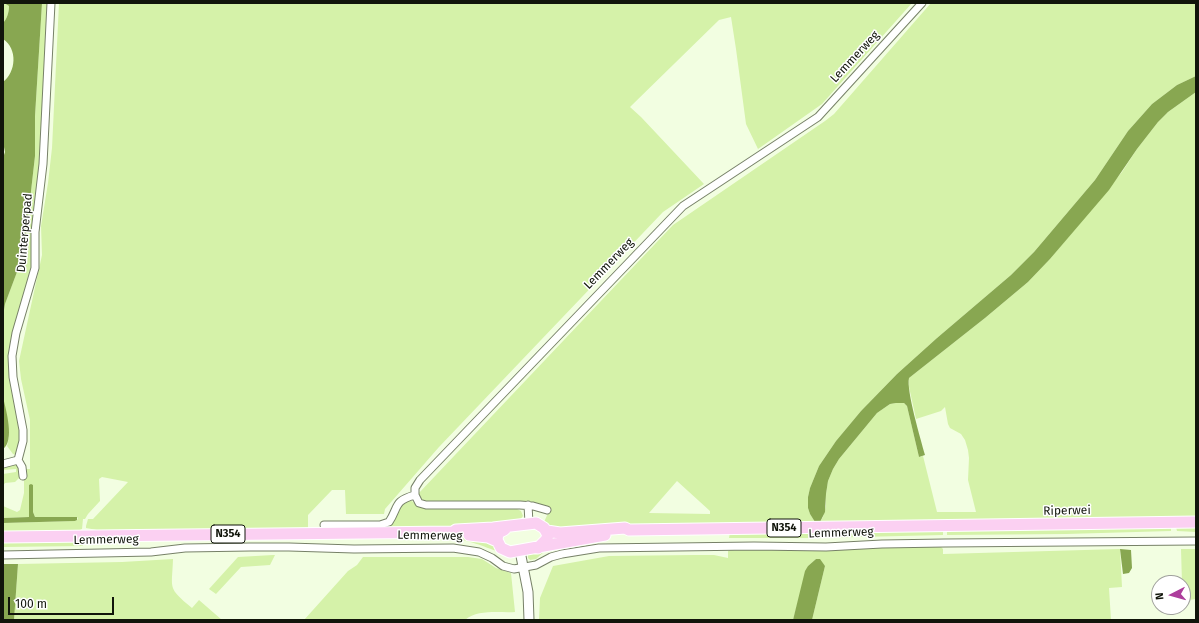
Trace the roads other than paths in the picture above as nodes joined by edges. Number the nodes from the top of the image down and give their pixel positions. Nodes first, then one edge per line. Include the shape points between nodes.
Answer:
1 (51, 3) edge
2 (922, 3) edge
3 (18, 460) junction
4 (3, 464) edge
5 (23, 476) dead end
6 (415, 495) junction
7 (528, 505) junction
8 (547, 510) dead end
9 (529, 522) junction
10 (1196, 522) edge
11 (324, 525) dead end
12 (507, 526) junction
13 (939, 526) joint
14 (630, 530) junction
15 (547, 531) junction
16 (453, 532) junction
17 (3, 537) edge
18 (497, 541) junction
19 (1196, 541) edge
20 (538, 548) junction
21 (520, 551) junction
22 (3, 555) edge
23 (524, 568) junction
24 (529, 620) edge

1 - 3 street, Duinterperpad via 43,164 35,232 35,268 12,356 24,442
2 - 6 street, Lemmerweg via 818,117 683,206 420,480 415,488
3 - 4 street
3 - 5 street
6 - 7 street via 420,503 426,506
6 - 11 street, Lemmerweg via 401,500 390,521 385,524
7 - 8 street
7 - 9 street
9 - 12 main road, N354
9 - 15 main road, N354 via 538,523
10 - 13 main road, Riperwei / N354
12 - 16 main road, Lemmerweg / N354
12 - 18 main road via 498,533
13 - 14 main road, Lemmerweg / N354
14 - 15 main road, Lemmerweg / N354 via 625,528 560,533
14 - 20 main road, Lemmerweg / N354
15 - 20 main road via 547,538
16 - 17 main road, Lemmerweg / N354
16 - 18 main road, Lemmerweg / N354 via 456,535 486,537
18 - 21 main road, N354 via 500,548 505,551
19 - 23 street, Lemmerweg via 882,544 826,548 599,548 562,554 536,566
20 - 21 main road, N354
21 - 23 street
22 - 23 street, Lemmerweg via 150,552 185,548 452,548 482,553 508,568
23 - 24 street

